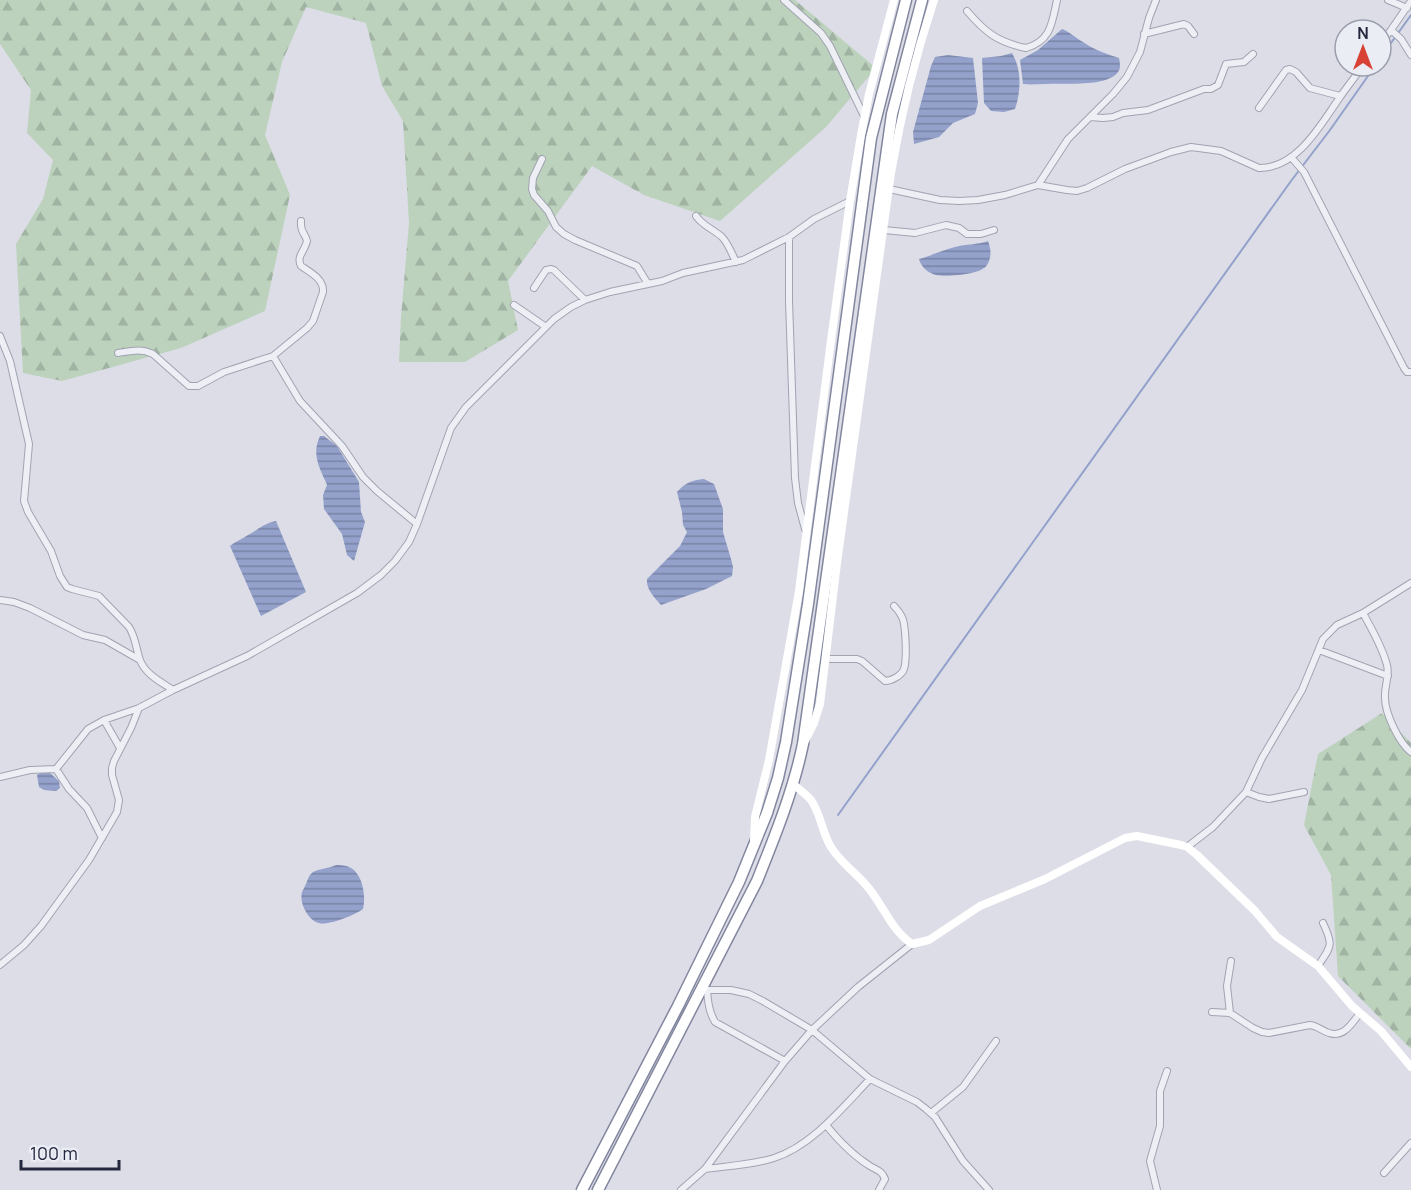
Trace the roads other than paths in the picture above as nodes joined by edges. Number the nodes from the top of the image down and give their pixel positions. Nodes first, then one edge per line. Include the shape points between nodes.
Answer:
1 (784, 0) edge
2 (894, 0) edge
3 (906, 0) edge
4 (922, 0) edge
5 (934, 0) edge
6 (1056, 0) edge
7 (1156, 0) edge
8 (1388, 0) edge
9 (1409, 4) edge
10 (967, 11) dead end
11 (1393, 31) joint
12 (1144, 34) junction
13 (1194, 34) dead end
14 (1253, 54) dead end
15 (1411, 55) edge
16 (1354, 78) edge
17 (1340, 96) junction
18 (1259, 108) dead end
19 (865, 117) junction
20 (1091, 117) junction
21 (542, 159) dead end
22 (1293, 160) junction
23 (1038, 185) junction
24 (889, 189) junction
25 (850, 201) junction
26 (696, 216) dead end
27 (300, 221) dead end
28 (884, 230) junction
29 (994, 230) dead end
30 (789, 237) junction
31 (736, 262) junction
32 (648, 284) junction
33 (534, 288) dead end
34 (585, 300) junction
35 (514, 305) dead end
36 (546, 327) junction
37 (0, 336) edge
38 (2, 348) edge
39 (118, 353) dead end
40 (273, 356) junction
41 (1411, 372) edge
42 (417, 524) junction
43 (806, 533) junction
44 (1411, 583) edge
45 (0, 600) edge
46 (894, 606) dead end
47 (1363, 614) junction
48 (1319, 650) junction
49 (825, 659) junction
50 (140, 660) junction
51 (1388, 676) junction
52 (173, 690) junction
53 (139, 708) junction
54 (104, 720) junction
55 (803, 744) junction
56 (120, 748) junction
57 (1411, 752) edge
58 (56, 769) junction
59 (0, 777) edge
60 (793, 784) junction
61 (1246, 792) junction
62 (1304, 792) dead end
63 (102, 838) junction
64 (754, 847) junction
65 (1187, 847) junction
66 (1323, 922) dead end
67 (912, 944) junction
68 (1231, 961) dead end
69 (0, 965) edge
70 (1318, 966) junction
71 (704, 990) junction
72 (1212, 1012) dead end
73 (1230, 1012) junction
74 (1360, 1013) junction
75 (812, 1030) junction
76 (996, 1041) dead end
77 (785, 1061) junction
78 (1411, 1067) edge
79 (1167, 1071) dead end
80 (870, 1079) junction
81 (931, 1113) junction
82 (826, 1125) junction
83 (1411, 1143) edge
84 (705, 1169) junction
85 (1384, 1173) dead end
86 (582, 1190) edge
87 (598, 1190) edge
88 (681, 1190) edge
89 (879, 1190) edge
90 (989, 1190) edge
91 (1157, 1190) edge

1 - 19 street via 821,33
2 - 19 street
3 - 64 highway via 871,138 786,742
4 - 55 highway via 892,114
5 - 24 street via 898,128
6 - 10 street via 1046,35 1041,42 1026,48 996,38
7 - 12 street
8 - 9 street
9 - 11 street
11 - 15 street
12 - 13 street via 1184,24
12 - 20 street via 1140,52 1126,77
14 - 20 street via 1244,62 1226,64 1218,85 1211,89 1148,110
16 - 17 street
17 - 18 street via 1310,87 1290,69
17 - 22 street
19 - 25 street
20 - 23 street via 1068,139
21 - 32 street via 532,189 556,227 575,240 638,266
22 - 23 street via 1259,168 1221,151 1191,147 1125,169 1087,188 1067,190
22 - 41 street via 1304,172 1404,369
23 - 24 street via 1005,195 959,201
24 - 28 street
25 - 30 street
25 - 43 street
26 - 31 street via 722,236
27 - 40 street via 307,241 299,262 324,287 313,321
28 - 29 street via 915,233 946,225 968,234
28 - 49 street
30 - 31 street
30 - 43 street via 795,478
31 - 32 street
32 - 34 street
33 - 34 street via 546,270 552,269
34 - 36 street
35 - 36 street
36 - 42 street via 456,418
37 - 38 street
38 - 50 street via 15,381 29,444 24,501 28,512 64,583 103,600 129,627
39 - 40 street via 140,350 153,354 194,387 224,372
40 - 42 street via 300,401 342,446 363,477
42 - 52 street via 395,561 357,593 247,657
43 - 64 street via 771,750 755,817
44 - 47 street
45 - 50 street via 30,608 82,635 105,640
46 - 49 street via 904,626 902,672 885,681 857,659
47 - 48 street via 1337,626 1323,639
47 - 51 street via 1380,645
48 - 51 street
48 - 61 street via 1302,690
49 - 55 street via 818,714
50 - 52 street via 148,673
51 - 57 street via 1386,706 1399,739
52 - 53 street
53 - 54 street
53 - 56 street
54 - 56 street
54 - 58 street via 88,729
55 - 60 highway
56 - 63 street via 112,768 119,807
58 - 59 street
58 - 63 street via 87,808
60 - 67 street via 811,801 832,849 876,897 895,929
60 - 71 highway via 757,881
61 - 62 street via 1269,799
61 - 65 street via 1213,827
63 - 69 street via 41,926
64 - 86 highway via 678,1006
65 - 67 street via 1137,836 1125,838 1045,879 980,906 929,940
65 - 70 street via 1277,937
66 - 70 street via 1331,944
67 - 75 street
68 - 73 street via 1227,986
70 - 74 street
71 - 75 street via 749,994
71 - 77 street via 715,1022
71 - 87 highway
72 - 73 street
73 - 74 street via 1262,1032 1310,1025 1336,1034 1346,1030
74 - 78 street
75 - 77 street
75 - 80 street
76 - 81 street via 963,1087
77 - 84 street
79 - 91 street via 1160,1091 1160,1126 1150,1161
80 - 81 street
80 - 82 street
81 - 90 street via 963,1161
82 - 84 street via 774,1158
82 - 89 street via 854,1155 882,1172 885,1179
83 - 85 street
84 - 88 street

